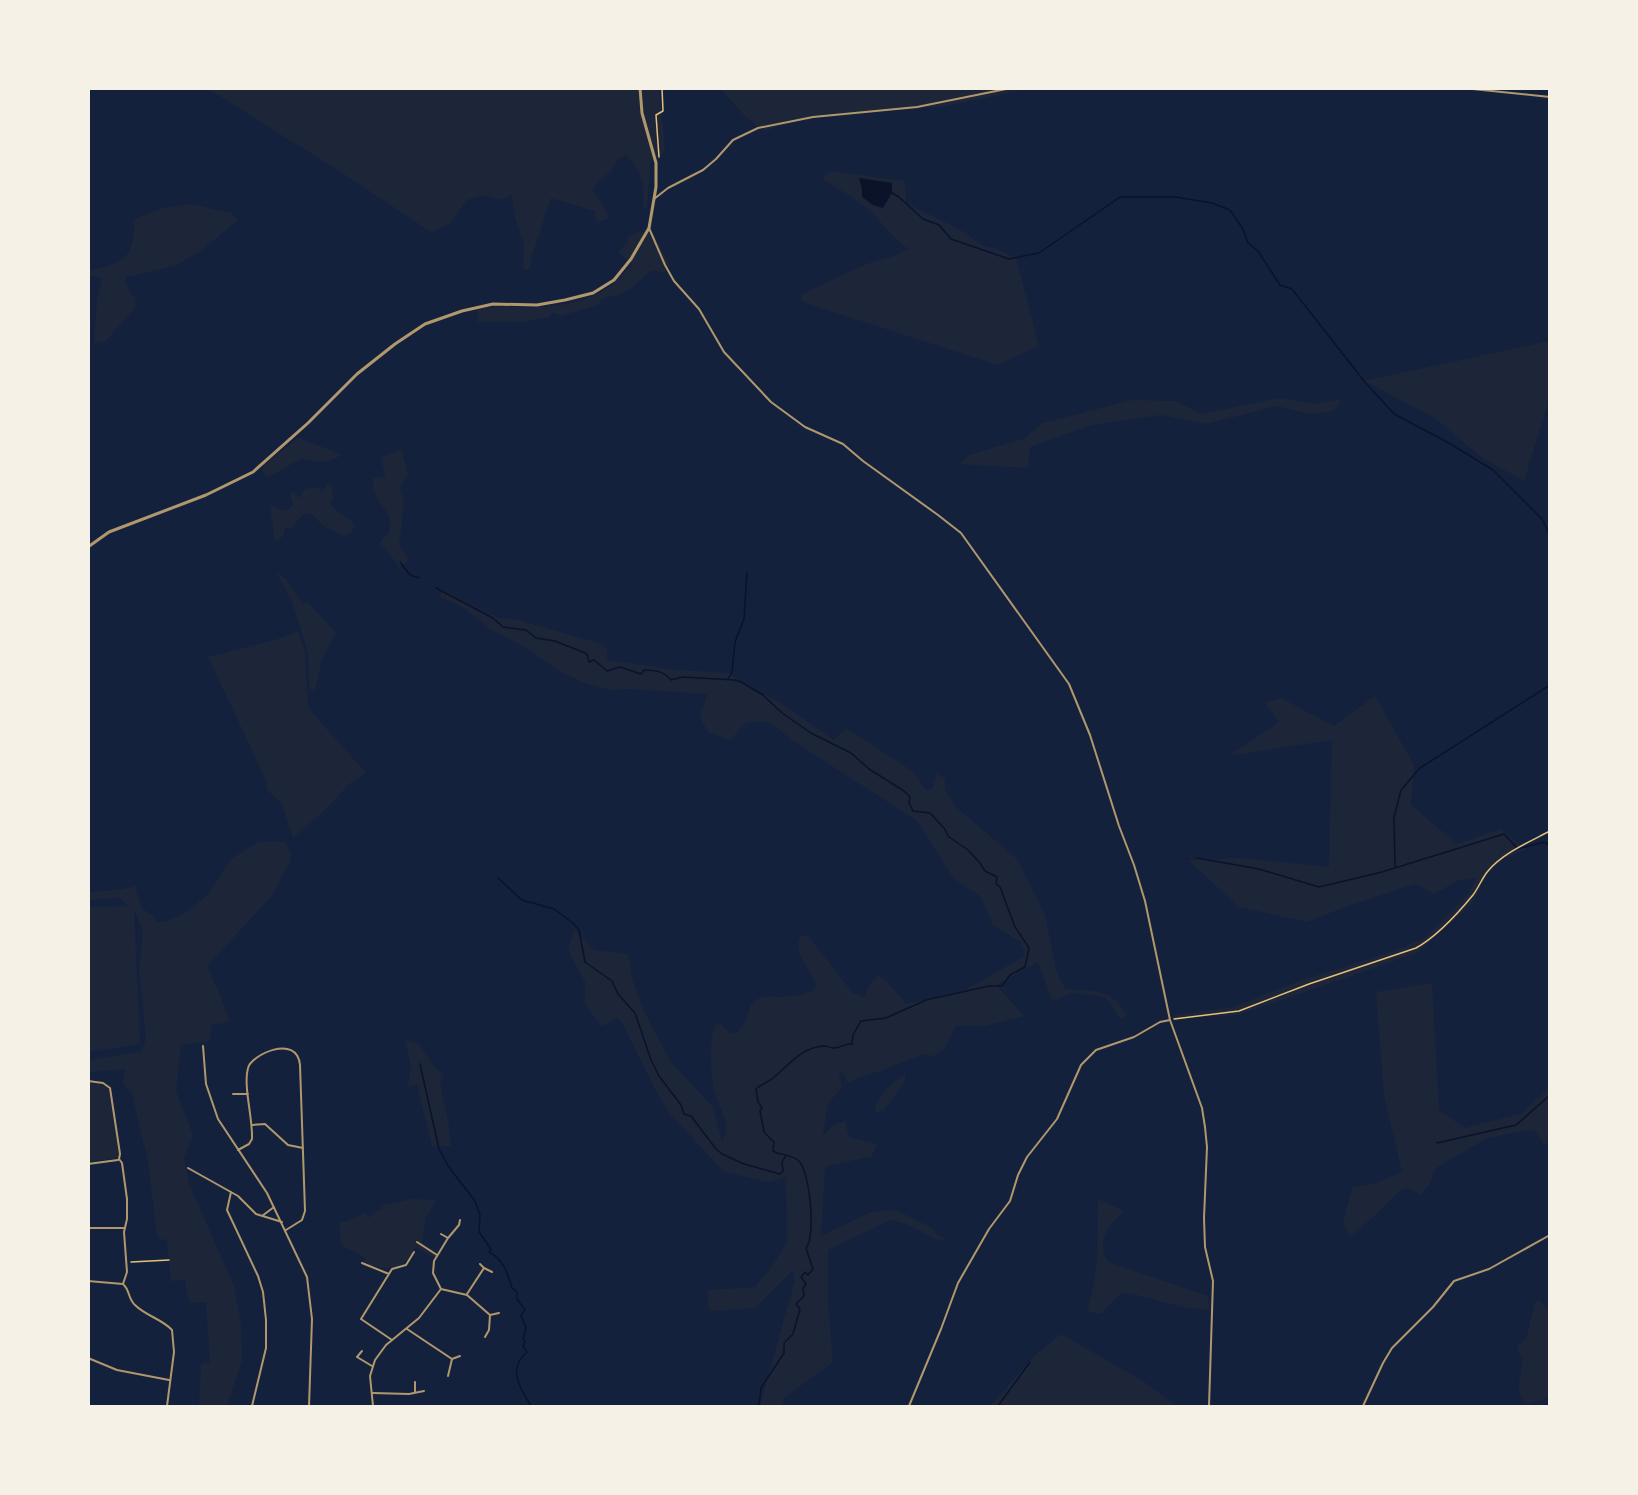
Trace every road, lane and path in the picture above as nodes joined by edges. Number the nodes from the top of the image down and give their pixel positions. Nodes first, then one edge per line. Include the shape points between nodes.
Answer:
1 (640, 88) edge
2 (662, 88) edge
3 (1011, 88) edge
4 (1463, 88) edge
5 (1550, 97) edge
6 (656, 163) junction
7 (657, 187) junction
8 (664, 190) junction
9 (654, 199) junction
10 (650, 228) junction
11 (88, 547) edge
12 (1550, 831) edge
13 (1170, 1020) junction
14 (203, 1046) dead end
15 (88, 1081) edge
16 (233, 1094) dead end
17 (249, 1094) junction
18 (252, 1125) junction
19 (303, 1148) junction
20 (238, 1150) junction
21 (119, 1160) junction
22 (88, 1164) edge
23 (188, 1168) dead end
24 (196, 1173) junction
25 (194, 1178) dead end
26 (231, 1192) junction
27 (274, 1207) junction
28 (262, 1216) junction
29 (460, 1220) dead end
30 (282, 1222) junction
31 (88, 1228) edge
32 (125, 1228) junction
33 (286, 1230) junction
34 (441, 1234) dead end
35 (1550, 1235) edge
36 (448, 1238) junction
37 (417, 1242) dead end
38 (414, 1252) dead end
39 (438, 1255) junction
40 (169, 1260) dead end
41 (126, 1263) junction
42 (362, 1263) dead end
43 (480, 1264) dead end
44 (484, 1268) junction
45 (492, 1272) dead end
46 (389, 1274) junction
47 (88, 1281) edge
48 (123, 1284) junction
49 (441, 1289) junction
50 (467, 1295) junction
51 (499, 1313) dead end
52 (355, 1315) dead end
53 (490, 1315) junction
54 (361, 1319) junction
55 (407, 1329) junction
56 (485, 1336) dead end
57 (392, 1340) junction
58 (362, 1351) dead end
59 (460, 1356) dead end
60 (357, 1357) junction
61 (88, 1358) edge
62 (452, 1359) junction
63 (354, 1362) dead end
64 (372, 1366) junction
65 (448, 1376) dead end
66 (169, 1380) junction
67 (415, 1382) dead end
68 (424, 1391) dead end
69 (415, 1392) junction
70 (372, 1393) junction
71 (167, 1407) edge
72 (252, 1407) edge
73 (309, 1407) edge
74 (373, 1407) edge
75 (909, 1407) edge
76 (1209, 1407) edge
77 (1363, 1407) edge

1 - 6 street via 642,113
2 - 6 path via 663,111 656,115 660,156
3 - 8 street via 917,107 825,116 758,128 733,140 703,170
4 - 5 street
6 - 7 street
7 - 8 street
7 - 9 street
8 - 9 street
9 - 10 street
10 - 11 street via 631,259 603,288 537,305 507,303 479,307 425,324 357,374 253,472 206,495 109,532
10 - 13 street via 674,281 699,309 735,365 789,416 843,444 961,533 1069,684 1134,865
12 - 13 path via 1504,857 1488,871 1462,908 1416,948 1239,1011
13 - 75 street via 1096,1050 1081,1065 1057,1119 1027,1157 1010,1200 960,1279
13 - 76 street via 1197,1092 1205,1127 1204,1237 1213,1281
14 - 20 street via 212,1106
15 - 21 street via 110,1088
16 - 17 street
17 - 18 street
17 - 19 street via 247,1071 252,1061 278,1049 296,1051 300,1058
18 - 19 street via 265,1124 288,1145
18 - 20 street via 251,1140
19 - 33 street via 304,1217
20 - 27 street
21 - 22 street
21 - 32 street via 127,1199
23 - 24 street
24 - 25 street
24 - 26 street
26 - 28 street
26 - 72 street via 227,1210 258,1276 265,1311 266,1348
27 - 28 street
27 - 30 street
28 - 30 street
29 - 36 street
30 - 33 street
31 - 32 street
32 - 41 street
33 - 73 street via 310,1286
34 - 36 street
35 - 77 street via 1489,1269 1454,1281 1392,1348
36 - 39 street
37 - 39 street
38 - 46 street via 406,1265
39 - 49 street via 433,1273
40 - 41 path
41 - 48 street
42 - 46 street
43 - 44 street
44 - 45 street
44 - 50 street
46 - 54 street
47 - 48 street
48 - 66 street via 134,1305 172,1330 174,1352
49 - 50 street
49 - 55 street
50 - 53 street
51 - 53 street
52 - 54 street
53 - 56 street
54 - 57 street
55 - 57 street
55 - 62 street
57 - 64 street
58 - 60 street
59 - 62 street
60 - 63 street
60 - 64 street
61 - 66 street via 117,1370
62 - 65 street
64 - 70 street
66 - 71 street
67 - 69 street
68 - 69 street
69 - 70 street
70 - 74 street

